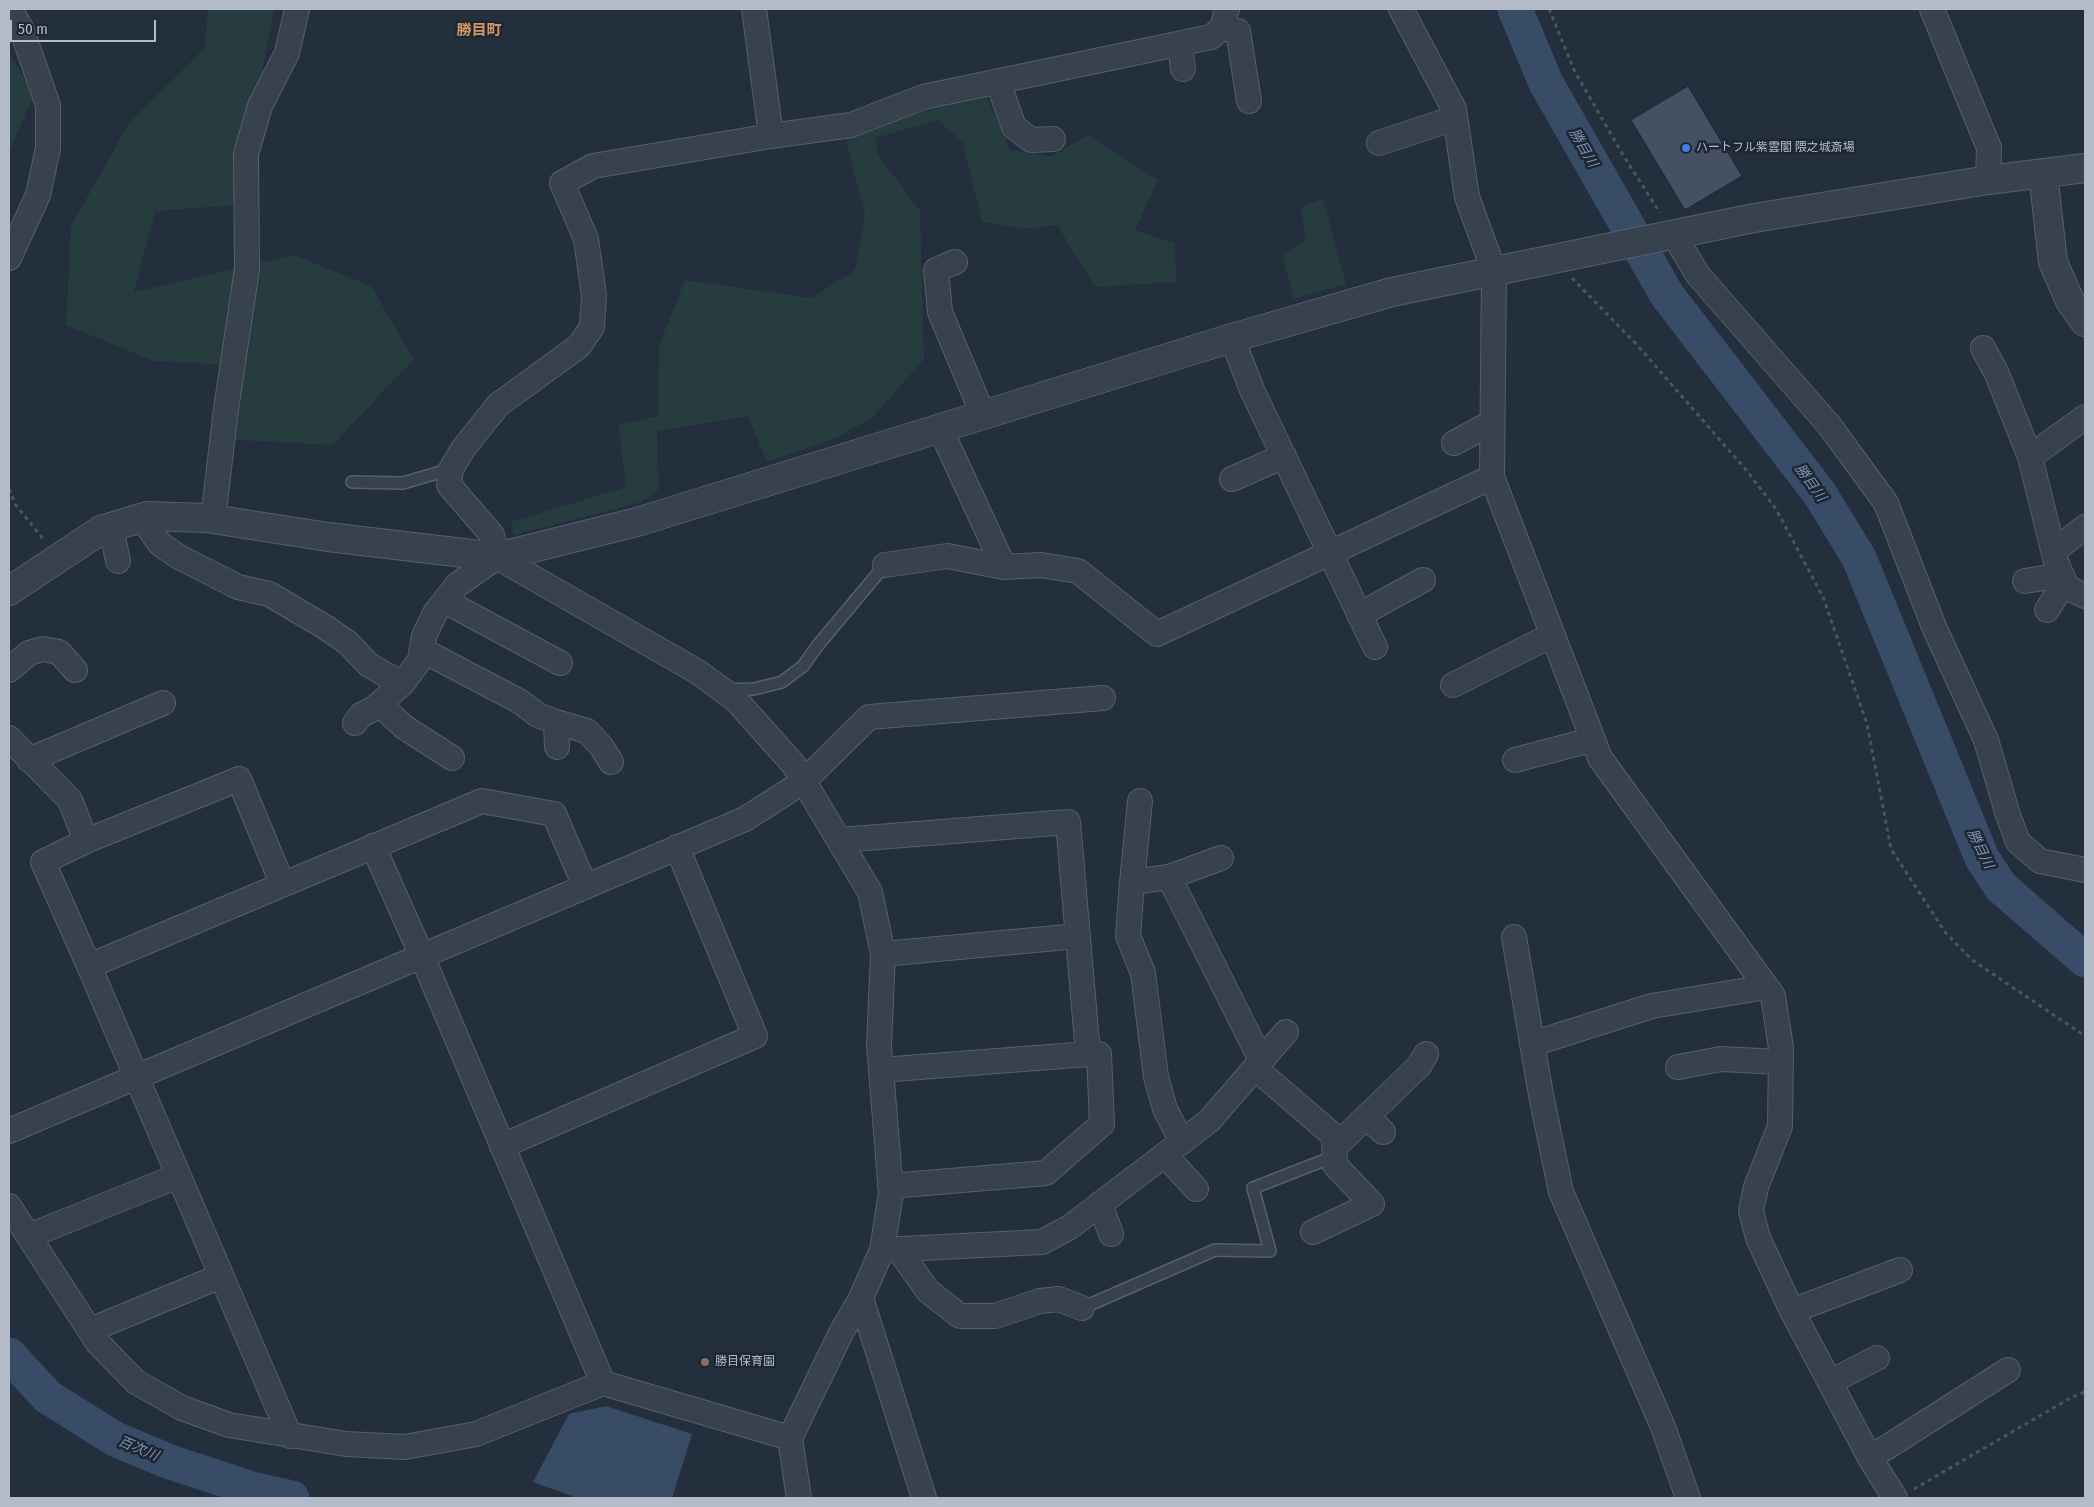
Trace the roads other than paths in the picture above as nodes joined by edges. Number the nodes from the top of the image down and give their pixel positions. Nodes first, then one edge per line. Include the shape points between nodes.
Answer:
1 (10, 9) edge
2 (297, 9) edge
3 (754, 9) edge
4 (1401, 9) edge
5 (1932, 9) edge
6 (1224, 18) edge
7 (1180, 44) junction
8 (1183, 69) dead end
9 (998, 82) junction
10 (1249, 101) dead end
11 (1455, 118) junction
12 (771, 136) junction
13 (1053, 139) dead end
14 (1379, 143) dead end
15 (2085, 168) edge
16 (2043, 173) junction
17 (1988, 180) junction
18 (1667, 236) junction
19 (9, 258) edge
20 (955, 262) dead end
21 (1494, 272) junction
22 (2077, 300) edge
23 (2085, 322) edge
24 (1232, 338) junction
25 (1983, 348) dead end
26 (983, 415) junction
27 (2085, 417) edge
28 (1491, 423) junction
29 (940, 428) junction
30 (1454, 443) dead end
31 (1284, 456) junction
32 (2030, 457) junction
33 (451, 469) junction
34 (1492, 477) junction
35 (1232, 479) dead end
36 (352, 482) dead end
37 (142, 518) junction
38 (213, 519) junction
39 (111, 527) junction
40 (2085, 527) edge
41 (2055, 550) junction
42 (1330, 553) junction
43 (497, 557) junction
44 (118, 562) dead end
45 (885, 565) joint
46 (1004, 567) junction
47 (2063, 578) junction
48 (1423, 580) dead end
49 (2026, 581) dead end
50 (9, 591) edge
51 (2085, 596) edge
52 (445, 601) junction
53 (2047, 610) dead end
54 (1359, 615) junction
55 (1552, 635) junction
56 (1375, 647) dead end
57 (422, 650) junction
58 (560, 662) dead end
59 (9, 670) edge
60 (75, 670) dead end
61 (402, 684) junction
62 (1453, 685) dead end
63 (722, 690) junction
64 (1103, 698) dead end
65 (163, 703) dead end
66 (378, 704) junction
67 (556, 722) junction
68 (355, 724) dead end
69 (9, 738) edge
70 (1591, 740) junction
71 (557, 747) dead end
72 (452, 758) dead end
73 (29, 760) junction
74 (1515, 760) dead end
75 (611, 762) dead end
76 (803, 782) junction
77 (1140, 801) dead end
78 (840, 840) junction
79 (86, 841) junction
80 (373, 846) junction
81 (677, 847) junction
82 (1221, 858) dead end
83 (2085, 870) edge
84 (1169, 877) junction
85 (1132, 882) junction
86 (282, 883) junction
87 (585, 886) junction
88 (1078, 936) junction
89 (1514, 937) dead end
90 (422, 954) junction
91 (883, 954) junction
92 (89, 966) junction
93 (1766, 986) junction
94 (1286, 1032) dead end
95 (1532, 1044) junction
96 (1088, 1054) junction
97 (1426, 1054) dead end
98 (1780, 1062) junction
99 (1258, 1064) junction
100 (1678, 1067) dead end
101 (881, 1070) junction
102 (135, 1076) junction
103 (9, 1130) edge
104 (502, 1146) junction
105 (1174, 1148) junction
106 (1335, 1152) junction
107 (178, 1176) junction
108 (890, 1186) junction
109 (1196, 1189) dead end
110 (1100, 1204) junction
111 (9, 1206) edge
112 (1313, 1232) dead end
113 (1111, 1234) dead end
114 (29, 1236) junction
115 (890, 1249) junction
116 (1900, 1270) dead end
117 (221, 1276) junction
118 (861, 1298) junction
119 (1082, 1308) joint
120 (1792, 1311) junction
121 (90, 1330) junction
122 (1877, 1358) dead end
123 (2008, 1370) dead end
124 (1830, 1382) junction
125 (603, 1383) junction
126 (290, 1436) junction
127 (790, 1438) junction
128 (1870, 1458) junction
129 (1901, 1496) edge
130 (799, 1498) edge
131 (924, 1498) edge
132 (1688, 1498) edge

1 - 19 street via 21,28 48,105 48,148 38,195
2 - 38 street via 287,53 260,106 246,154 247,269
3 - 12 street
4 - 11 street via 1454,109
5 - 17 street via 1989,148
6 - 7 street via 1211,37
6 - 10 street via 1238,31
7 - 8 street
7 - 9 street
9 - 12 street via 923,97 851,125
9 - 13 street via 1014,127 1031,140
11 - 14 street
11 - 21 street via 1467,198
12 - 33 street via 593,166 562,183 586,239 594,296 592,327 580,346 498,405
15 - 16 street
16 - 17 street
16 - 22 street via 2053,262
17 - 18 street via 1754,218
18 - 21 street
18 - 83 street via 1829,425 1886,503 1934,627 1986,740 2018,842 2040,861
20 - 26 street via 936,270 940,312 956,331
21 - 24 street via 1392,292
21 - 28 street
22 - 23 street
24 - 26 street
24 - 31 street via 1252,390
25 - 32 street via 1997,374
26 - 29 street
27 - 32 street
28 - 30 street
28 - 34 street
29 - 43 street via 637,522
29 - 46 street
31 - 35 street
31 - 42 street
32 - 41 street
33 - 36 lane via 403,483
33 - 43 street via 449,485 492,535
34 - 42 street
34 - 55 street
37 - 38 street
37 - 39 street
37 - 61 street via 160,544 179,557 238,587 269,594 325,627 369,665
38 - 43 street via 328,537
39 - 44 street
39 - 50 street
40 - 41 street
41 - 47 street
42 - 46 street via 1157,634 1078,571 1041,565
42 - 54 street
43 - 52 street via 458,585
43 - 63 street via 698,672
45 - 46 street via 947,556
45 - 63 lane via 804,666 782,682
47 - 49 street
47 - 51 street via 2066,587
47 - 53 street
48 - 54 street
52 - 57 street via 435,613
52 - 58 street
54 - 56 street
55 - 62 street
55 - 70 street
57 - 61 street via 420,660
57 - 67 street
59 - 60 street via 29,653 43,649 59,652
61 - 66 street
63 - 76 street via 736,700 794,765
64 - 76 street via 869,717
65 - 73 street
66 - 68 street via 361,715
66 - 72 street via 404,727
67 - 71 street
67 - 75 street via 587,731
69 - 73 street
70 - 74 street
70 - 93 street via 1600,758
73 - 79 street via 70,800
76 - 78 street
76 - 81 street via 745,819
77 - 85 street
78 - 88 street via 1068,822
78 - 91 street via 870,892
79 - 86 street via 239,779
79 - 92 street via 42,862
80 - 86 street
80 - 87 street via 482,801 554,814
80 - 90 street
81 - 87 street
81 - 104 street via 755,1036
82 - 84 street
84 - 85 street
84 - 99 street
85 - 105 street via 1128,936 1143,973 1156,1077
86 - 92 street
87 - 90 street
88 - 91 street
88 - 96 street
89 - 95 street
90 - 102 street
90 - 104 street
91 - 101 street
92 - 102 street
93 - 95 street via 1652,1006
93 - 98 street via 1773,996
94 - 99 street
95 - 132 street via 1561,1192 1663,1427
96 - 101 street
96 - 108 street via 1099,1054 1102,1124 1046,1173
97 - 106 street via 1375,1124
98 - 100 street via 1721,1059
98 - 120 street via 1780,1126 1756,1187 1751,1211 1758,1238
99 - 105 street via 1210,1121
99 - 106 street via 1334,1136
101 - 108 street
102 - 103 street
102 - 107 street
104 - 125 street
105 - 109 street
105 - 110 street
106 - 112 street via 1335,1165 1372,1204
106 - 119 lane via 1253,1188 1270,1252 1215,1250
107 - 114 street
107 - 117 street
108 - 115 street
110 - 113 street
110 - 115 street via 1070,1227 1042,1242
111 - 114 street
114 - 121 street
115 - 118 street
115 - 119 street via 928,1291 960,1316 995,1316 1040,1300 1059,1299
116 - 120 street
117 - 121 street
117 - 126 street
118 - 127 street
118 - 131 street
120 - 124 street
121 - 126 street via 98,1343 136,1382 182,1408 229,1426
122 - 124 street
123 - 128 street
124 - 128 street
125 - 126 street via 476,1434 405,1447 346,1444
125 - 127 street
127 - 130 street
128 - 129 street

